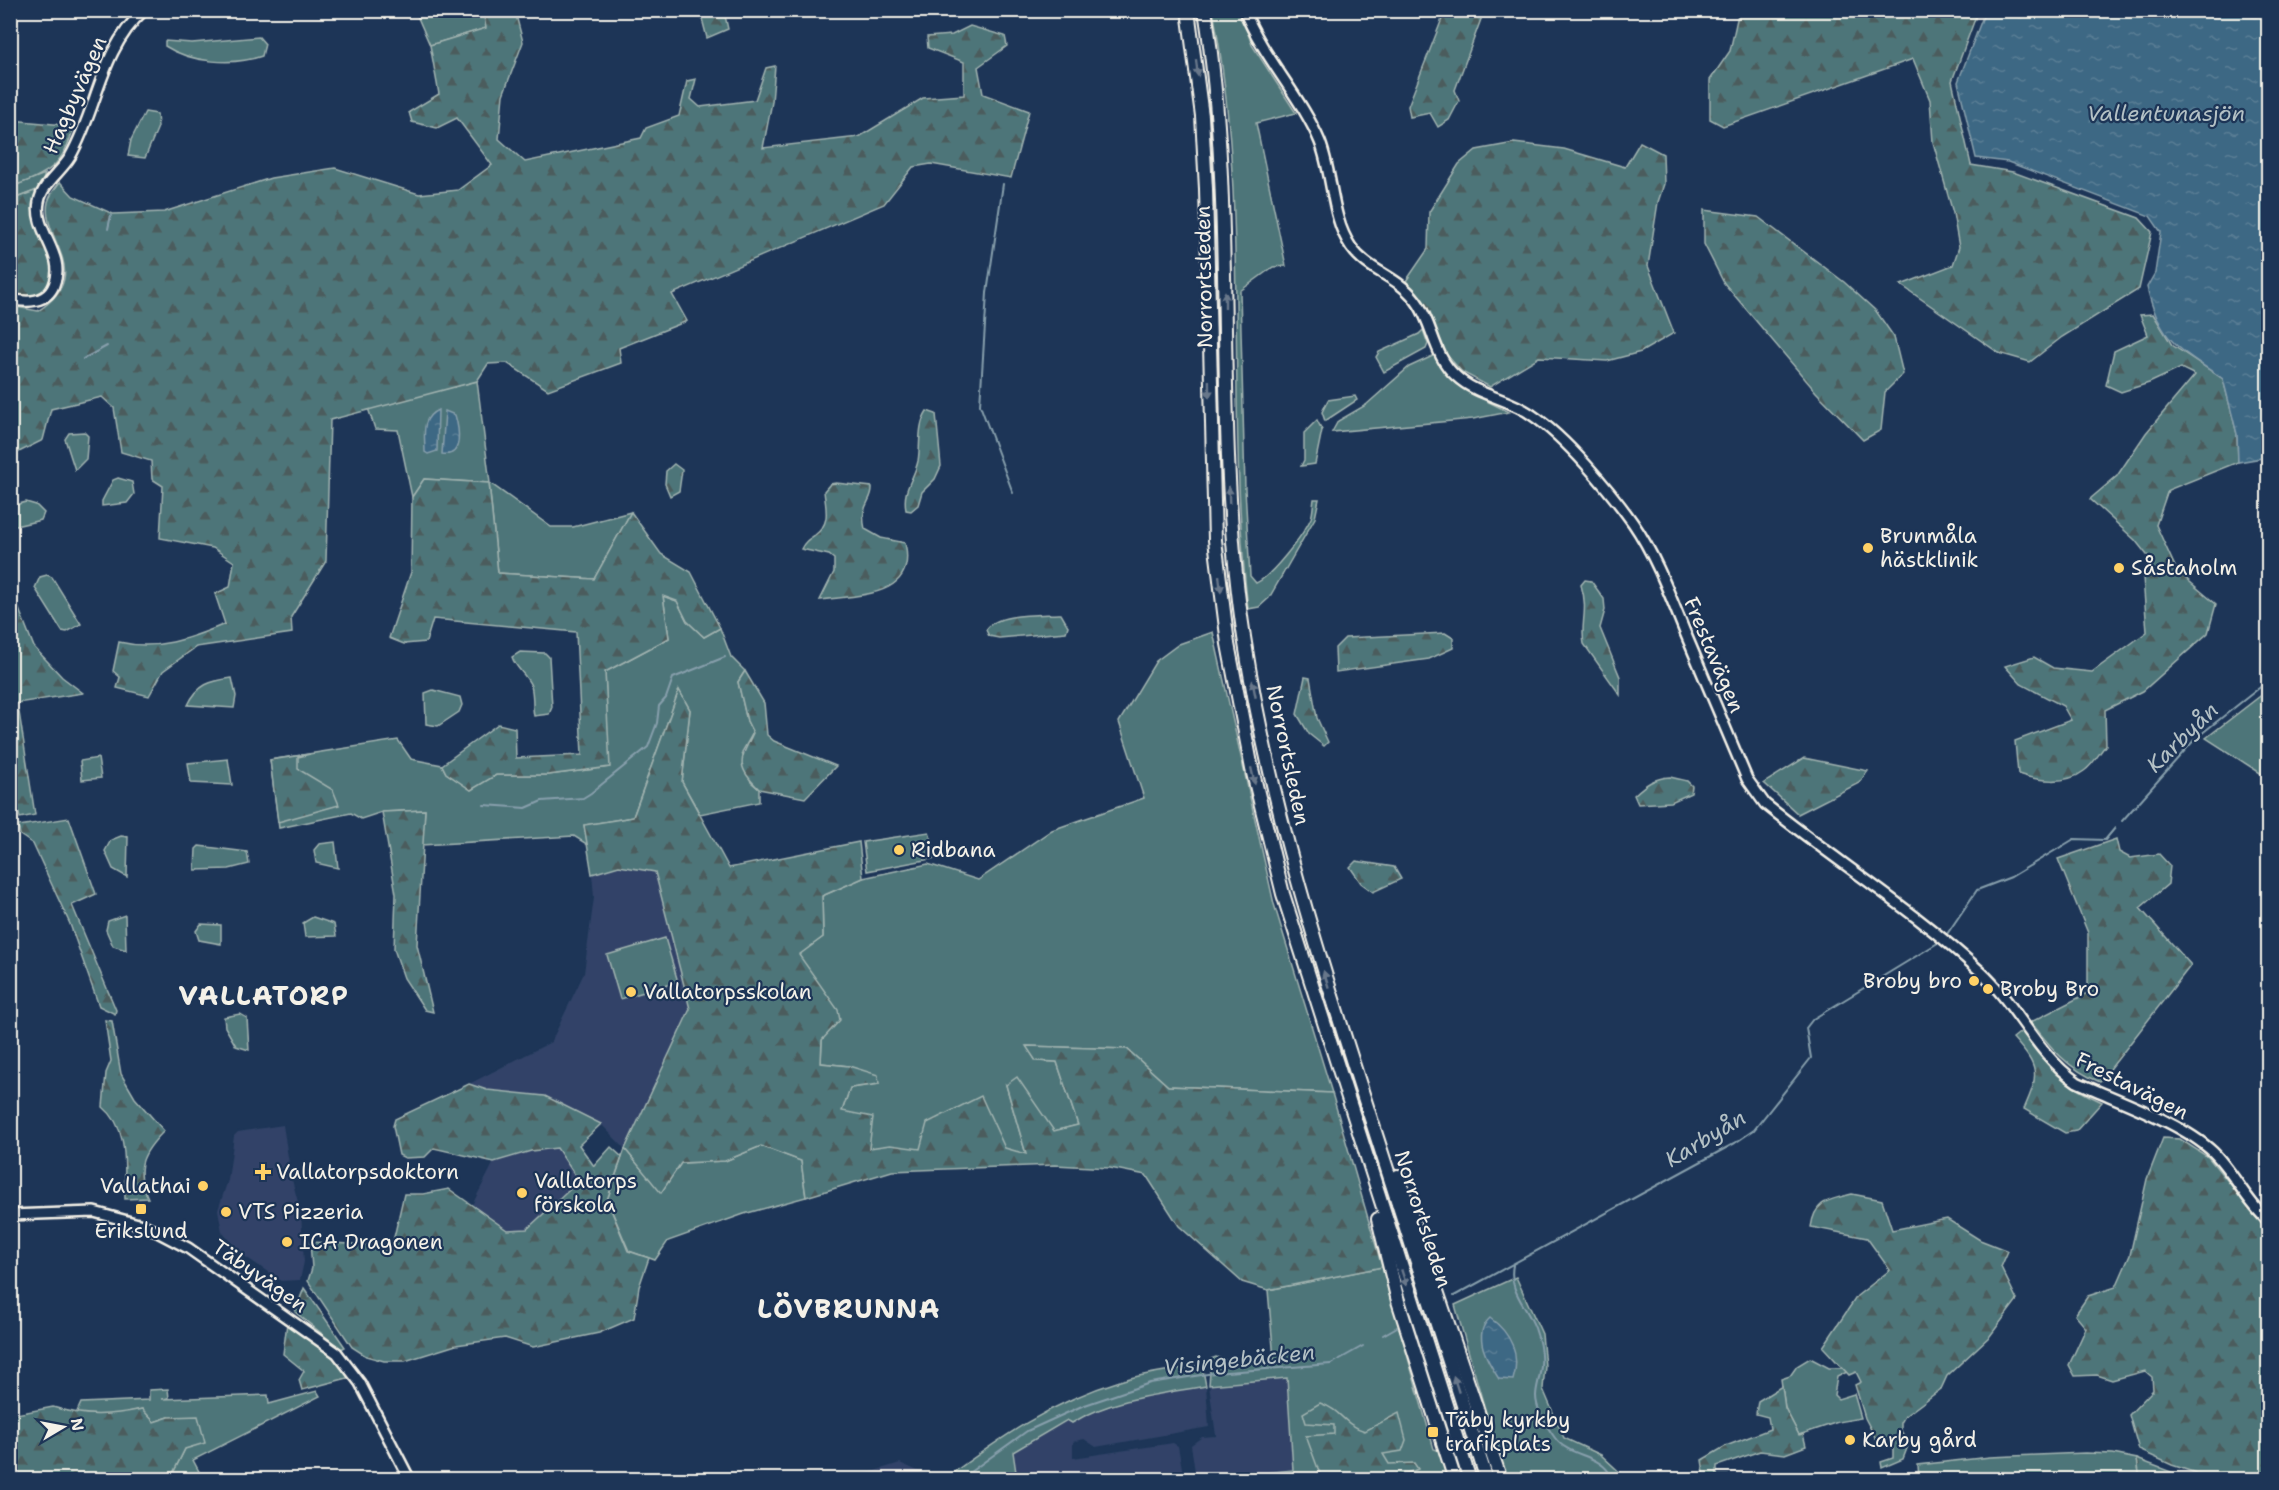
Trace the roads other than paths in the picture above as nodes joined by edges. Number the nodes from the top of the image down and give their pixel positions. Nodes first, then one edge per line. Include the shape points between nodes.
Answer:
1 (144, 10) edge
2 (1188, 10) edge
3 (1205, 10) edge
4 (1244, 10) edge
5 (10, 299) edge
6 (1344, 1035) junction
7 (1328, 1042) junction
8 (10, 1215) edge
9 (2268, 1221) edge
10 (410, 1479) edge
11 (1455, 1479) edge
12 (1470, 1479) edge
13 (1487, 1479) edge
14 (1501, 1479) edge

1 - 5 main road, Hagbyvägen via 115,45 70,156 39,201 39,219 56,258 58,274 54,287 34,301
2 -> 7 highway, Norrortsleden via 1202,116 1211,459 1220,592 1252,769 1282,894
6 -> 3 highway, Norrortsleden via 1283,829 1243,629 1230,508 1223,186
4 - 9 main road, Frestavägen via 1262,51 1320,144 1350,246 1362,260 1409,290 1445,364 1456,376 1469,386 1532,414 1576,455 1641,535 1756,793 1782,817 1941,935 2003,994 2062,1071 2077,1082 2200,1141 2218,1157
13 -> 6 highway, Norrortsleden
6 - 14 highway via 1374,1110
7 - 11 highway via 1398,1301
7 -> 12 highway, Norrortsleden
8 - 10 main road, Täbyvägen via 94,1212 146,1226 188,1248 337,1353 363,1388

